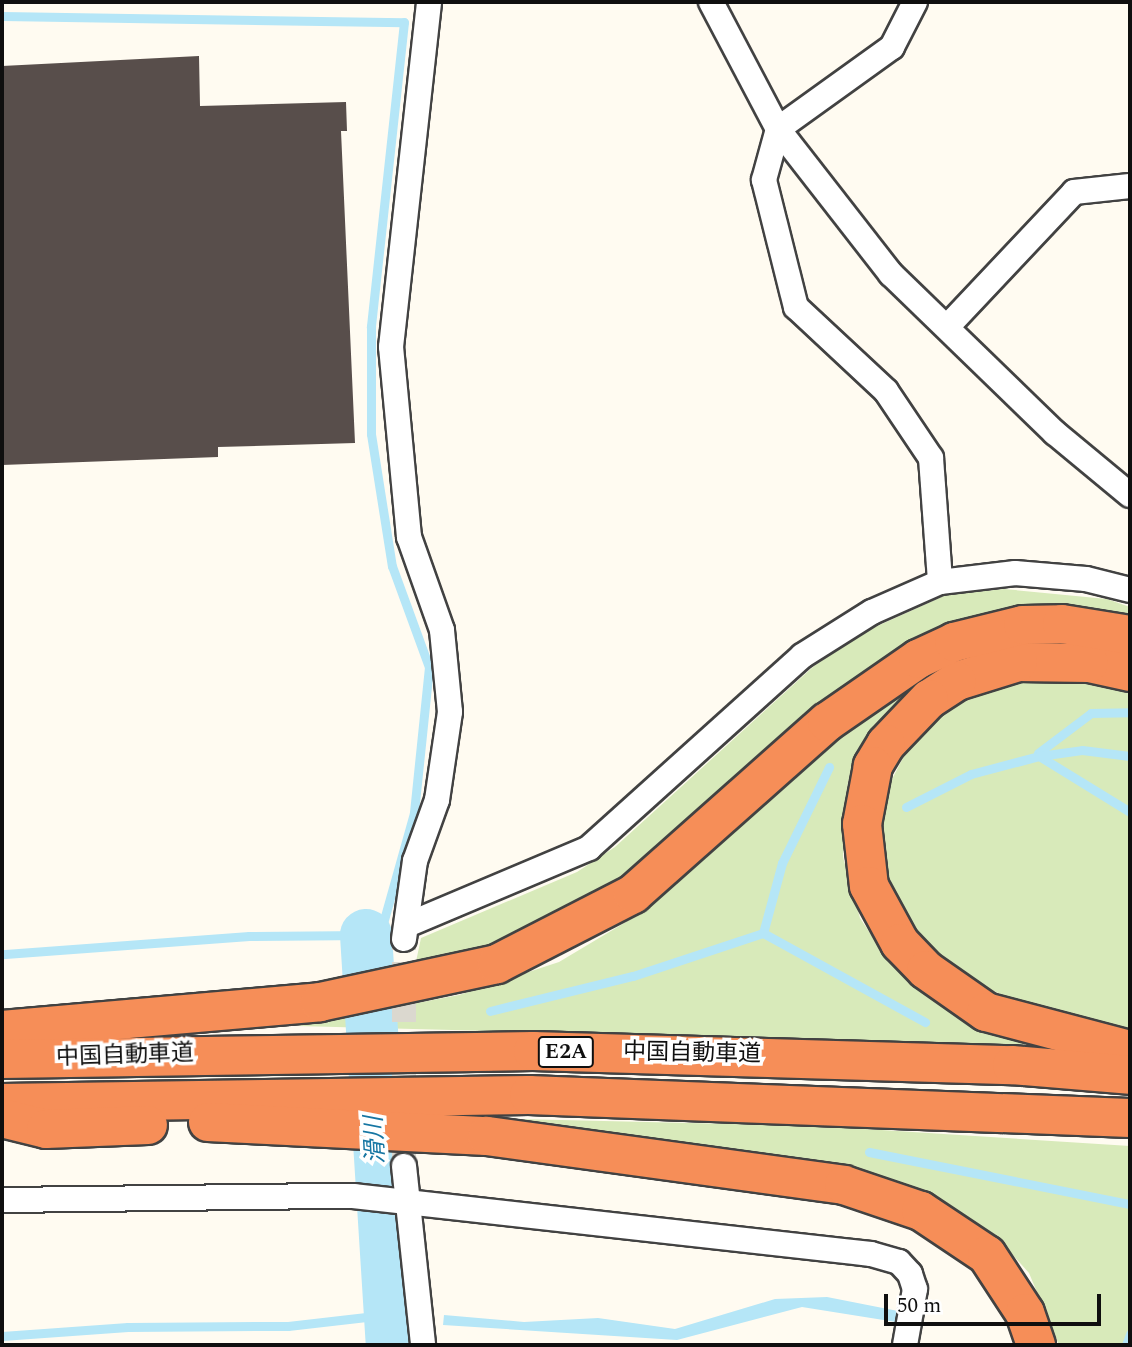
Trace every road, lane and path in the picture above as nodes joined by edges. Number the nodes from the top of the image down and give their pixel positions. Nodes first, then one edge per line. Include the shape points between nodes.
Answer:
1 (429, 2) edge
2 (710, 2) edge
3 (915, 2) edge
4 (778, 129) junction
5 (1130, 186) edge
6 (947, 327) junction
7 (1130, 495) edge
8 (940, 582) junction
9 (1130, 590) edge
10 (1130, 635) edge
11 (1130, 672) edge
12 (2, 1030) edge
13 (1130, 1050) edge
14 (2, 1059) edge
15 (1130, 1075) edge
16 (2, 1103) edge
17 (2, 1118) edge
18 (1130, 1118) edge
19 (404, 1166) tunnel mouth
20 (2, 1200) edge
21 (410, 1203) junction
22 (423, 1345) edge
23 (905, 1345) edge
24 (1037, 1345) edge

1 - 8 street via 391,347 410,537 442,630 450,712 438,800 415,861 405,932 589,848 802,656 842,626
2 - 4 street
3 - 4 street via 892,47
4 - 6 street via 891,274
4 - 8 street via 764,180 796,307 886,391 931,458
5 - 6 street via 1074,192
6 - 7 street via 1055,433
8 - 9 street via 1015,573
10 - 12 highway via 1062,624 1023,625 954,642 918,659 827,722 633,894 497,964 320,1002
11 - 13 highway via 1089,663 1018,662 957,681 929,699 886,744 870,777 862,824 869,886 900,943 926,970 986,1012
14 - 15 highway, 中国自動車道 / E2A via 547,1051 1012,1065
16 - 18 highway, 中国自動車道 / E2A via 529,1095
17 - 24 highway via 46,1129 217,1122 487,1136 844,1185 921,1211 987,1255 1025,1312
19 - 21 street
20 - 21 street via 353,1196
21 - 22 street
21 - 23 street via 899,1262 915,1289

